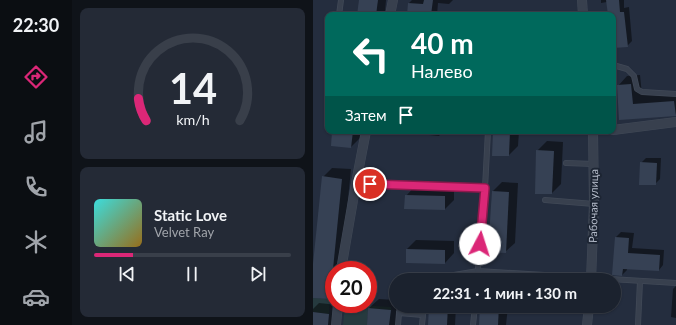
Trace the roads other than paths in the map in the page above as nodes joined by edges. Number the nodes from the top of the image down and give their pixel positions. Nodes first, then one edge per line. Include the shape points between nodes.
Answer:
1 (341, 0) edge
2 (393, 0) edge
3 (582, 0) edge
4 (339, 12) edge
5 (391, 12) edge
6 (583, 12) edge
7 (616, 66) edge
8 (676, 94) edge
9 (676, 122) edge
10 (616, 130) edge
11 (365, 134) edge
12 (488, 134) edge
13 (596, 134) edge
14 (566, 163) dead end
15 (594, 164) junction
16 (355, 183) junction
17 (485, 188) junction
18 (545, 200) dead end
19 (594, 204) junction
20 (342, 261) edge
21 (478, 272) junction
22 (471, 273) edge
23 (494, 273) edge
24 (591, 273) edge
25 (621, 280) edge
26 (640, 281) junction
27 (676, 283) edge
28 (337, 313) edge
29 (399, 313) edge
30 (405, 313) edge
31 (474, 313) edge
32 (588, 313) edge
33 (336, 325) edge
34 (398, 325) edge
35 (422, 325) edge
36 (473, 325) edge
37 (587, 325) edge
38 (638, 325) edge

1 - 4 lane
2 - 5 street
3 - 6 street
7 - 8 lane via 627,69 634,76 637,89 642,92
9 - 10 street
11 - 16 street
12 - 17 lane
13 - 15 street, Рабочая улица
14 - 15 lane
15 - 19 street, Рабочая улица
16 - 17 lane
16 - 20 street
17 - 21 lane
18 - 19 lane
19 - 24 street, Рабочая улица
21 - 22 lane
21 - 23 lane
25 - 26 lane
26 - 27 lane
26 - 38 lane
28 - 33 street
29 - 34 lane
30 - 35 lane via 423,316
31 - 36 lane
32 - 37 street

